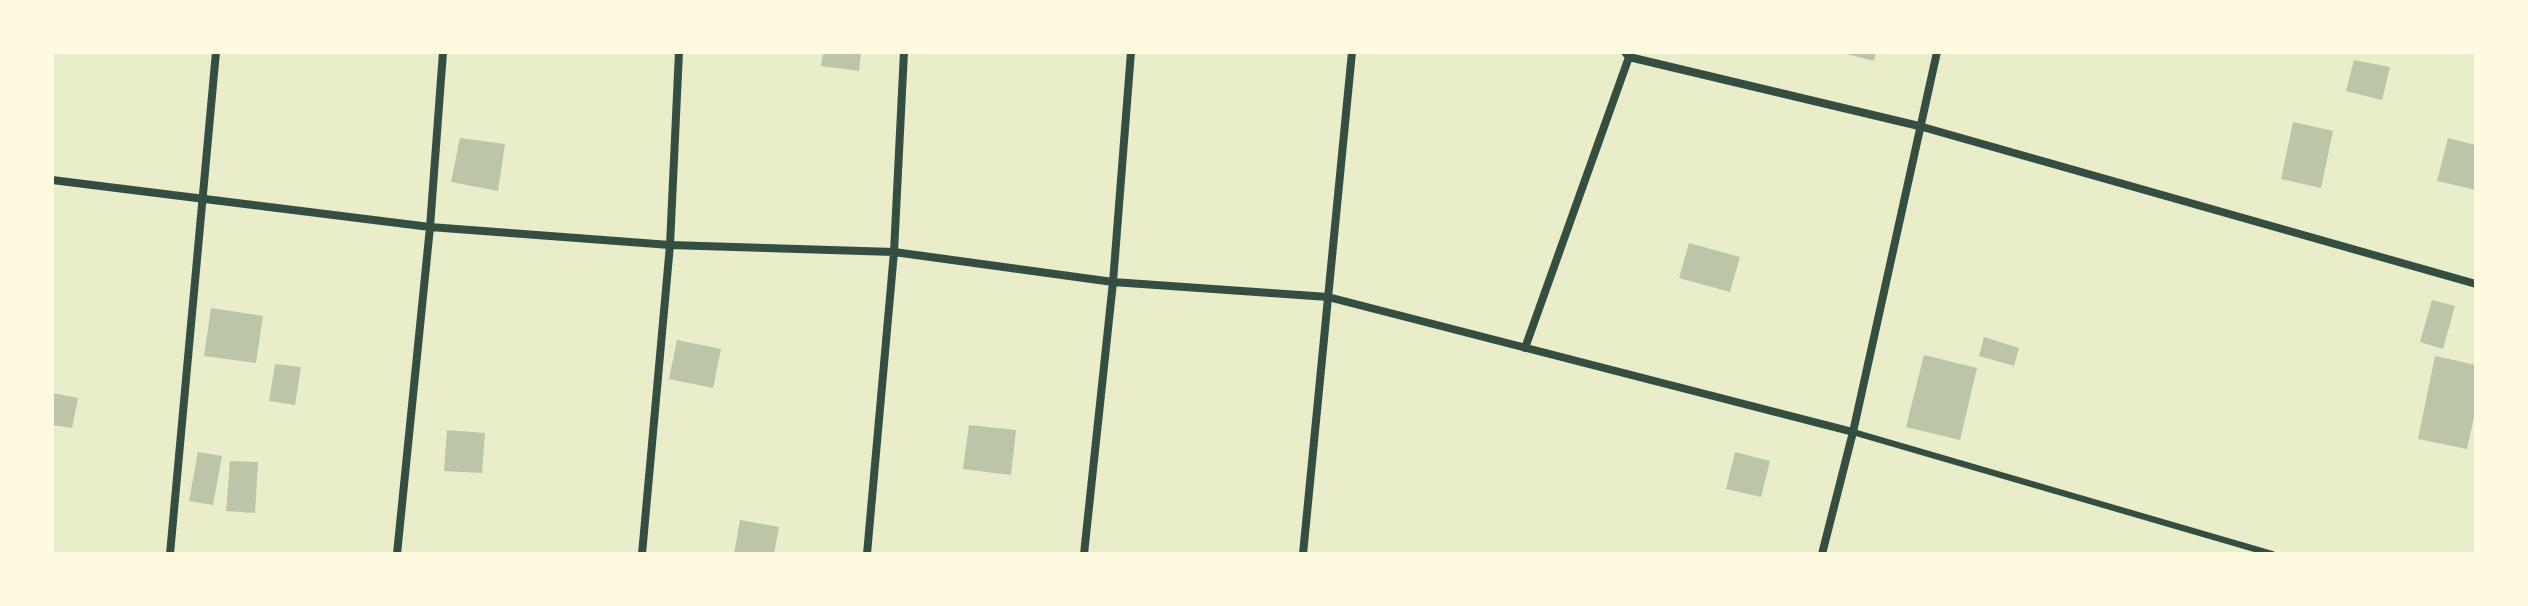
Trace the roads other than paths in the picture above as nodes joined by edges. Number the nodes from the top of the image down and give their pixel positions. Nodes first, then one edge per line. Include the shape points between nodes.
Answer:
1 (216, 52) edge
2 (443, 52) edge
3 (679, 52) edge
4 (904, 52) edge
5 (1131, 52) edge
6 (1352, 52) edge
7 (1937, 52) edge
8 (1627, 54) edge
9 (1919, 126) junction
10 (52, 180) edge
11 (203, 199) junction
12 (430, 227) junction
13 (670, 245) junction
14 (894, 252) junction
15 (1113, 282) junction
16 (2476, 284) edge
17 (1328, 297) junction
18 (1525, 348) junction
19 (1853, 432) junction
20 (170, 554) edge
21 (397, 554) edge
22 (642, 554) edge
23 (867, 554) edge
24 (1084, 554) edge
25 (1303, 554) edge
26 (1822, 554) edge
27 (2272, 554) edge

1 - 11 street
2 - 12 street
3 - 13 street
4 - 14 street
5 - 15 street
6 - 17 street
7 - 9 street
8 - 9 street
8 - 18 street
9 - 16 street
9 - 19 street
10 - 11 street
11 - 12 street
11 - 20 street
12 - 13 street
12 - 21 street
13 - 14 street
13 - 22 street
14 - 15 street
14 - 23 street
15 - 17 street
15 - 24 street
17 - 18 street
17 - 25 street
18 - 19 street
19 - 26 street
19 - 27 lane

